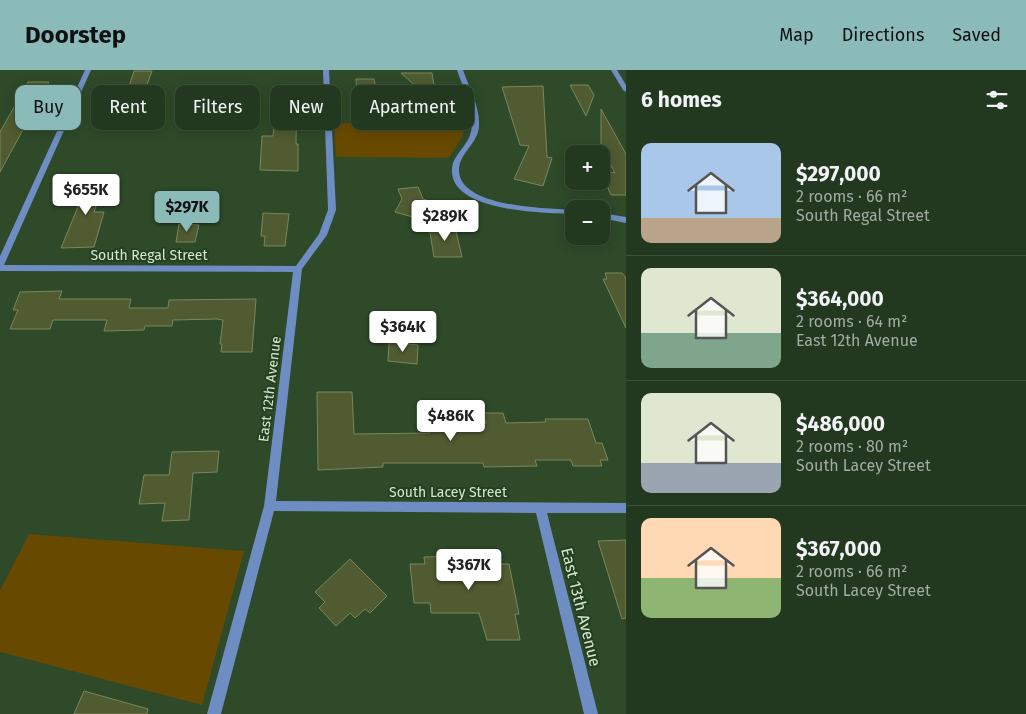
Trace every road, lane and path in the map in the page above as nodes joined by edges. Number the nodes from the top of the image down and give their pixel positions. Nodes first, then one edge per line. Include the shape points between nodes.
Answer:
1 (88, 70) edge
2 (326, 70) edge
3 (460, 70) edge
4 (614, 70) edge
5 (626, 90) edge
6 (565, 211) edge
7 (610, 217) edge
8 (626, 220) edge
9 (0, 266) edge
10 (298, 269) junction
11 (270, 506) junction
12 (540, 508) junction
13 (626, 508) edge
14 (214, 714) edge
15 (591, 714) edge

1 - 9 street
2 - 10 street, East 12th Avenue via 332,210 322,235
3 - 6 street via 476,124 474,136 457,163 455,174 460,184 470,194 486,202
4 - 5 street
7 - 8 street
9 - 10 street, South Regal Street
10 - 11 street, East 12th Avenue
11 - 12 street, South Lacey Street
11 - 14 street, East 12th Avenue
12 - 13 street, South Lacey Street
12 - 15 street, East 13th Avenue

